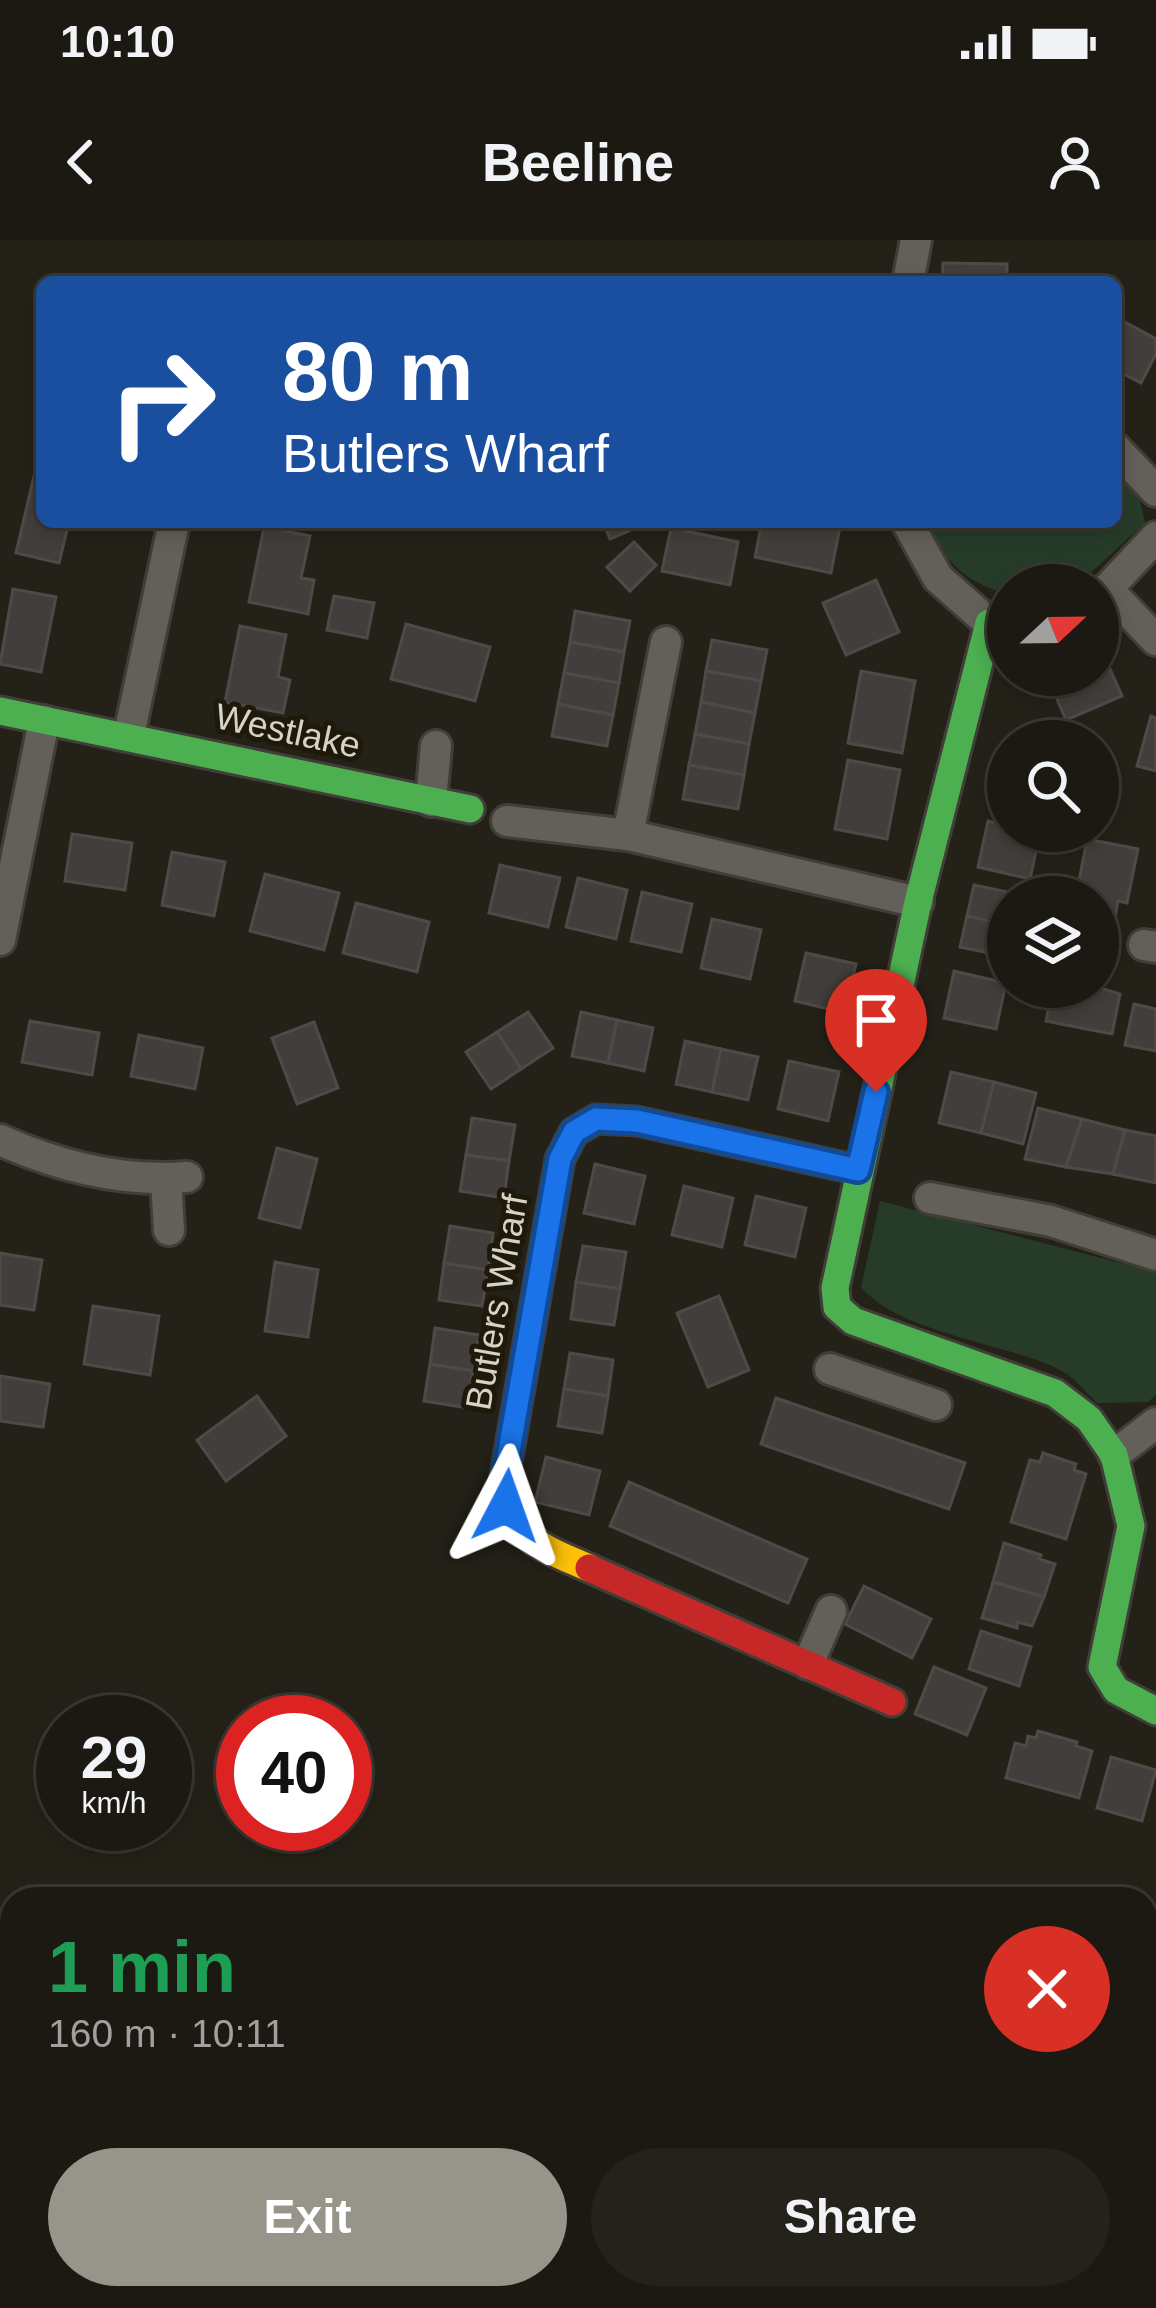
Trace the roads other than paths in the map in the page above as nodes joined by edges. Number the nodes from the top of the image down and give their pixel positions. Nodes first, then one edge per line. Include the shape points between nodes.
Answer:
1 (916, 240) edge
2 (909, 276) edge
3 (1122, 454) edge
4 (1156, 491) edge
5 (173, 528) edge
6 (910, 528) edge
7 (1156, 537) edge
8 (1119, 575) edge
9 (1119, 606) edge
10 (987, 613) edge
11 (1156, 640) edge
12 (666, 642) dead end
13 (987, 660) edge
14 (0, 711) edge
15 (44, 721) junction
16 (129, 735) junction
17 (436, 746) dead end
18 (431, 800) junction
19 (470, 809) dead end
20 (507, 821) dead end
21 (628, 835) junction
22 (918, 902) junction
23 (0, 940) edge
24 (0, 1140) edge
25 (858, 1170) junction
26 (930, 1198) dead end
27 (169, 1231) dead end
28 (1156, 1255) edge
29 (901, 1338) junction
30 (830, 1369) dead end
31 (883, 1386) junction
32 (936, 1406) dead end
33 (1156, 1423) edge
34 (1114, 1455) junction
35 (830, 1611) dead end
36 (808, 1664) junction
37 (892, 1702) dead end
38 (1156, 1711) edge

1 - 2 street
3 - 4 street
5 - 16 street
6 - 10 street via 938,578
7 - 8 street
9 - 11 street
12 - 21 street
13 - 22 street
14 - 15 street, Westlake
15 - 16 street, Westlake
15 - 23 street
16 - 18 street, Westlake
17 - 18 street
18 - 19 street, Westlake
20 - 21 street
21 - 22 street
22 - 25 street
24 - 27 street via 47,1162 177,1178
25 - 29 street via 838,1307 853,1322
25 - 36 street, Butlers Wharf via 637,1121 596,1119 574,1132 560,1159 503,1486 516,1526 535,1544
26 - 28 street via 1051,1221
29 - 31 street
29 - 34 street via 1055,1393 1089,1419
30 - 31 street
31 - 32 street
33 - 34 street
34 - 38 street via 1131,1526 1102,1667 1115,1692
35 - 36 street
36 - 37 street, Butlers Wharf

